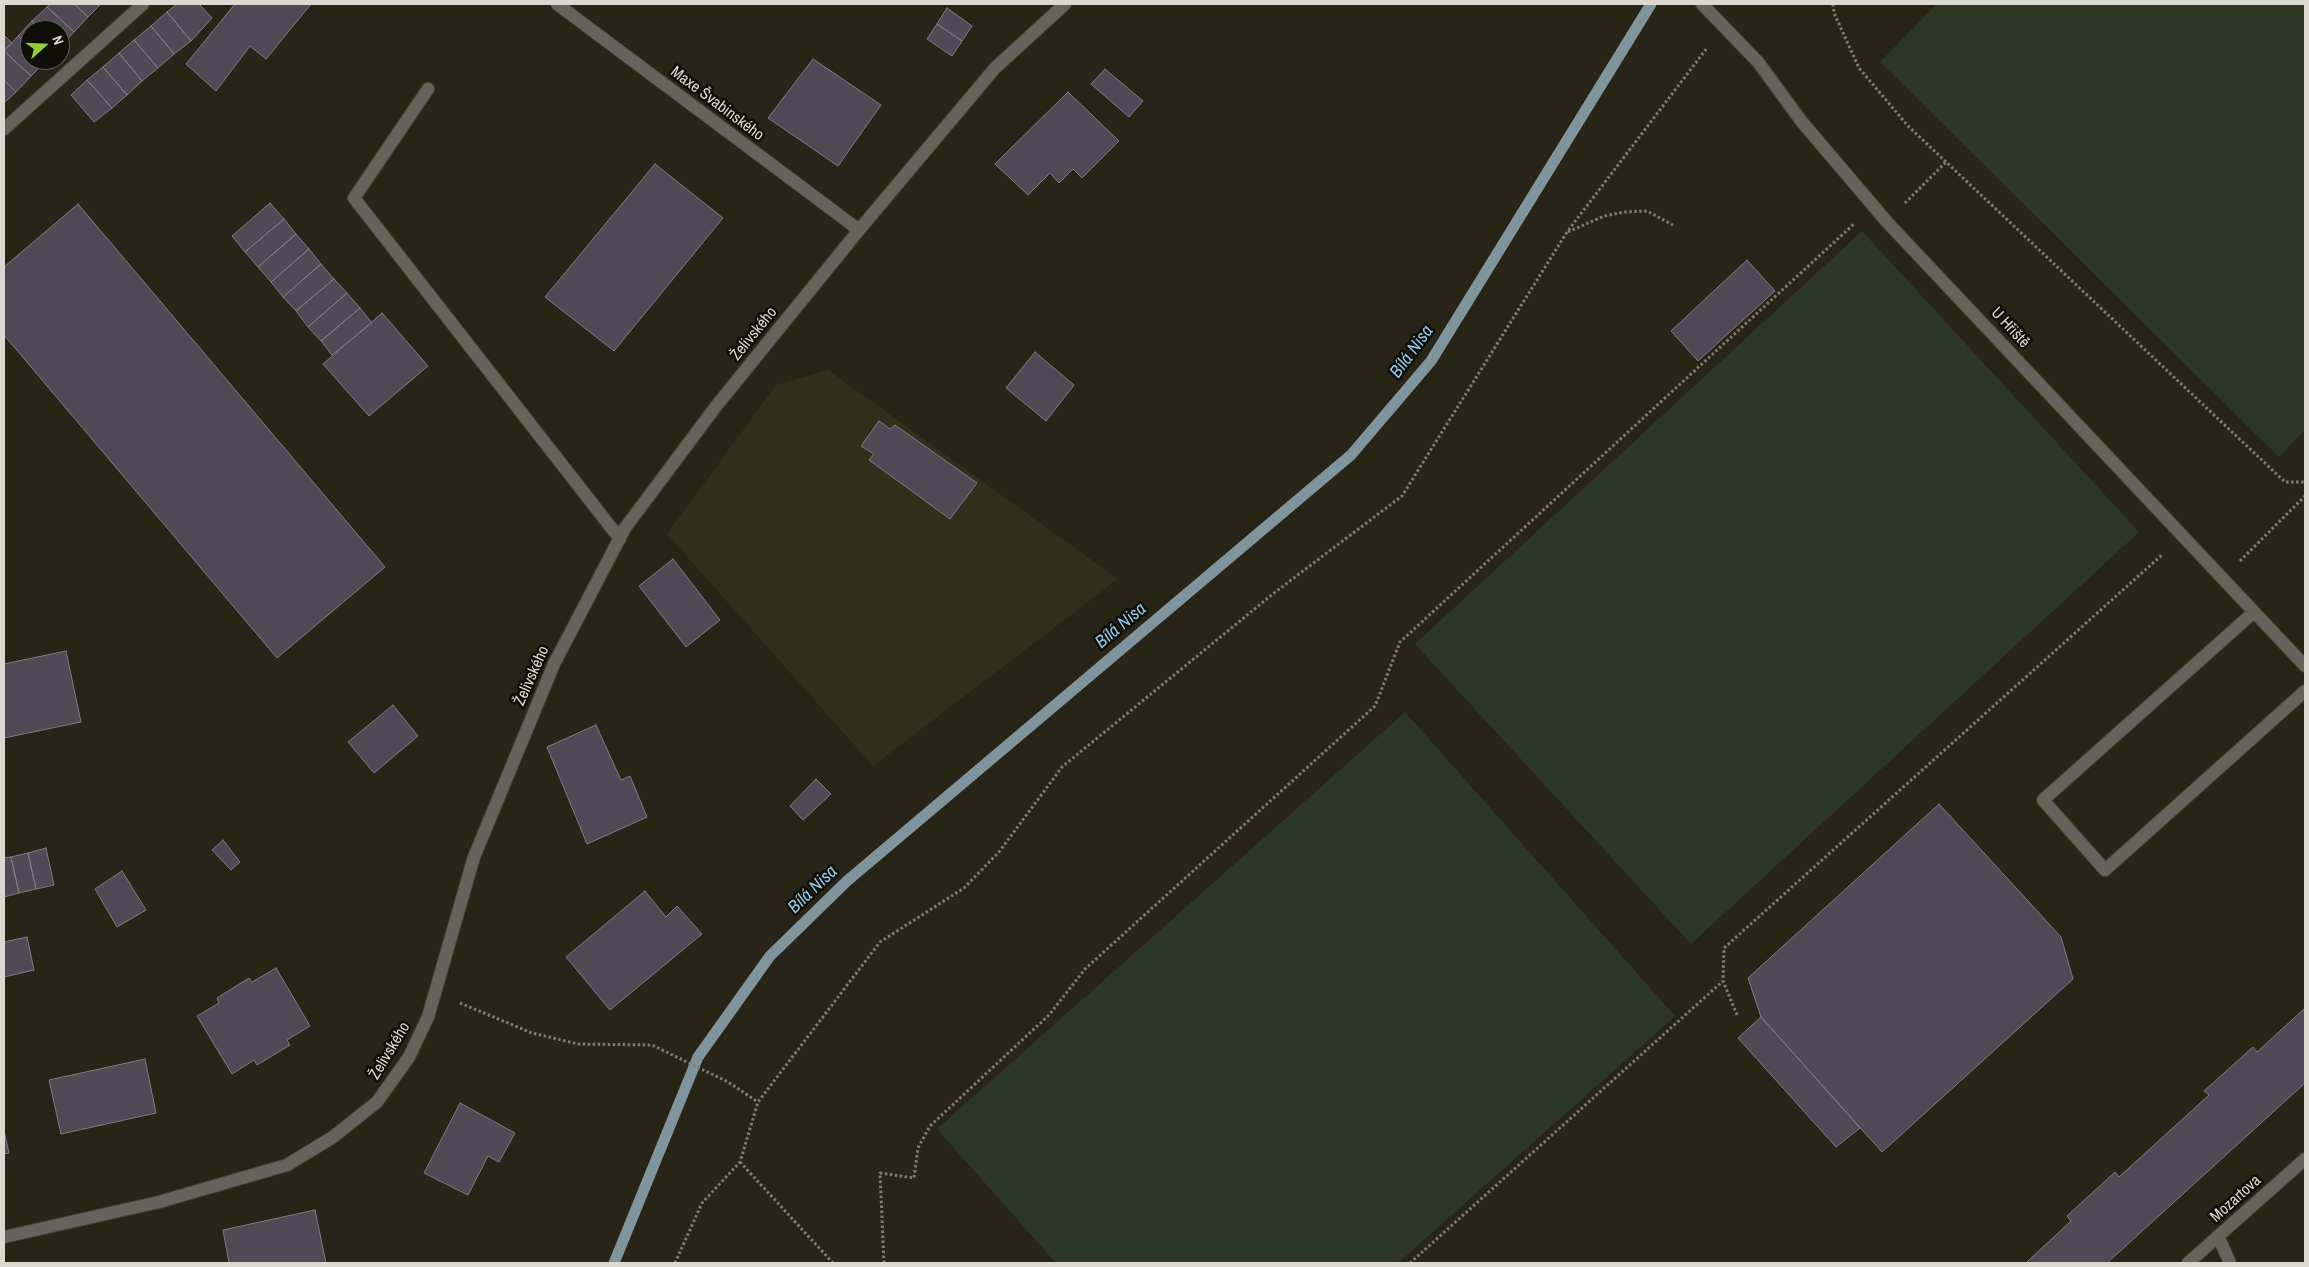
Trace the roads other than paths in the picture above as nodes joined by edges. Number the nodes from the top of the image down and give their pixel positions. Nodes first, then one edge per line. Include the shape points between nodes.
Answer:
1 (144, 4) edge
2 (557, 4) edge
3 (1065, 4) edge
4 (1702, 4) edge
5 (428, 89) dead end
6 (4, 129) edge
7 (859, 230) junction
8 (620, 539) junction
9 (2254, 612) junction
10 (2305, 666) edge
11 (2305, 692) edge
12 (2305, 1159) edge
13 (2218, 1236) junction
14 (4, 1237) edge
15 (2188, 1263) edge
16 (2230, 1263) edge

1 - 6 street
2 - 7 street, Maxe Švabinského
3 - 7 street, Želivského via 995,68
4 - 9 street, U Hřiště via 1758,62 1802,122 1887,222
5 - 8 street via 354,198
7 - 8 street, Želivského via 717,405
8 - 14 street, Želivského via 554,664 474,856 428,1017 409,1057 377,1102 333,1137 287,1165 159,1202
9 - 10 street, U Hřiště
9 - 11 street via 2043,800 2106,870
12 - 13 street, Mozartova
13 - 15 street, Mozartova
13 - 16 street

